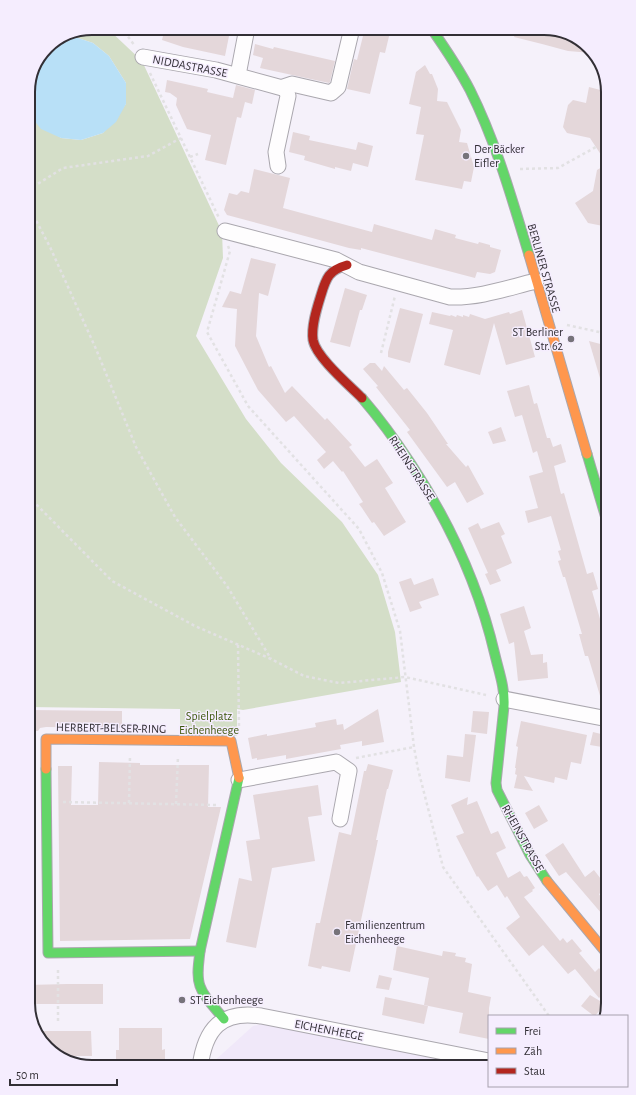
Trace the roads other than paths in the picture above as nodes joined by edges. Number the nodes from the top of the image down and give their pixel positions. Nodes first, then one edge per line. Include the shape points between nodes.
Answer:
1 (246, 35) edge
2 (350, 35) edge
3 (436, 35) edge
4 (143, 56) road end
5 (238, 75) junction
6 (283, 87) junction
7 (278, 166) dead end
8 (225, 230) road end
9 (347, 265) junction
10 (536, 281) junction
11 (601, 501) edge
12 (504, 699) junction
13 (601, 718) edge
14 (239, 780) junction
15 (340, 819) dead end
16 (601, 947) edge
17 (200, 951) junction
18 (224, 1020) junction
19 (201, 1060) edge
20 (484, 1060) edge

1 - 5 street, NIDDASTRASSE
2 - 6 street, NIDDASTRASSE via 338,87 331,93 292,84
3 - 10 street, BERLINER STRASSE via 470,90 511,194
4 - 5 street, NIDDASTRASSE
5 - 6 street, NIDDASTRASSE
6 - 7 street via 288,96 276,152
8 - 9 street
9 - 10 street via 359,272 450,297 481,295
9 - 12 street, RHEINSTRASSE via 328,276 313,324 313,340 319,354 354,390 397,443 434,502 467,567 481,603 493,640
10 - 11 street, BERLINER STRASSE
12 - 13 street
12 - 16 street, RHEINSTRASSE via 496,783 500,796 530,854 552,888
14 - 15 street via 336,762 349,771
14 - 17 street
14 - 17 street, HERBERT-BELSER-RING via 231,741 46,739 48,953
17 - 18 street via 199,987
18 - 19 street, EICHENHEEGE via 211,1032
18 - 20 street, EICHENHEEGE via 241,1014 261,1016

